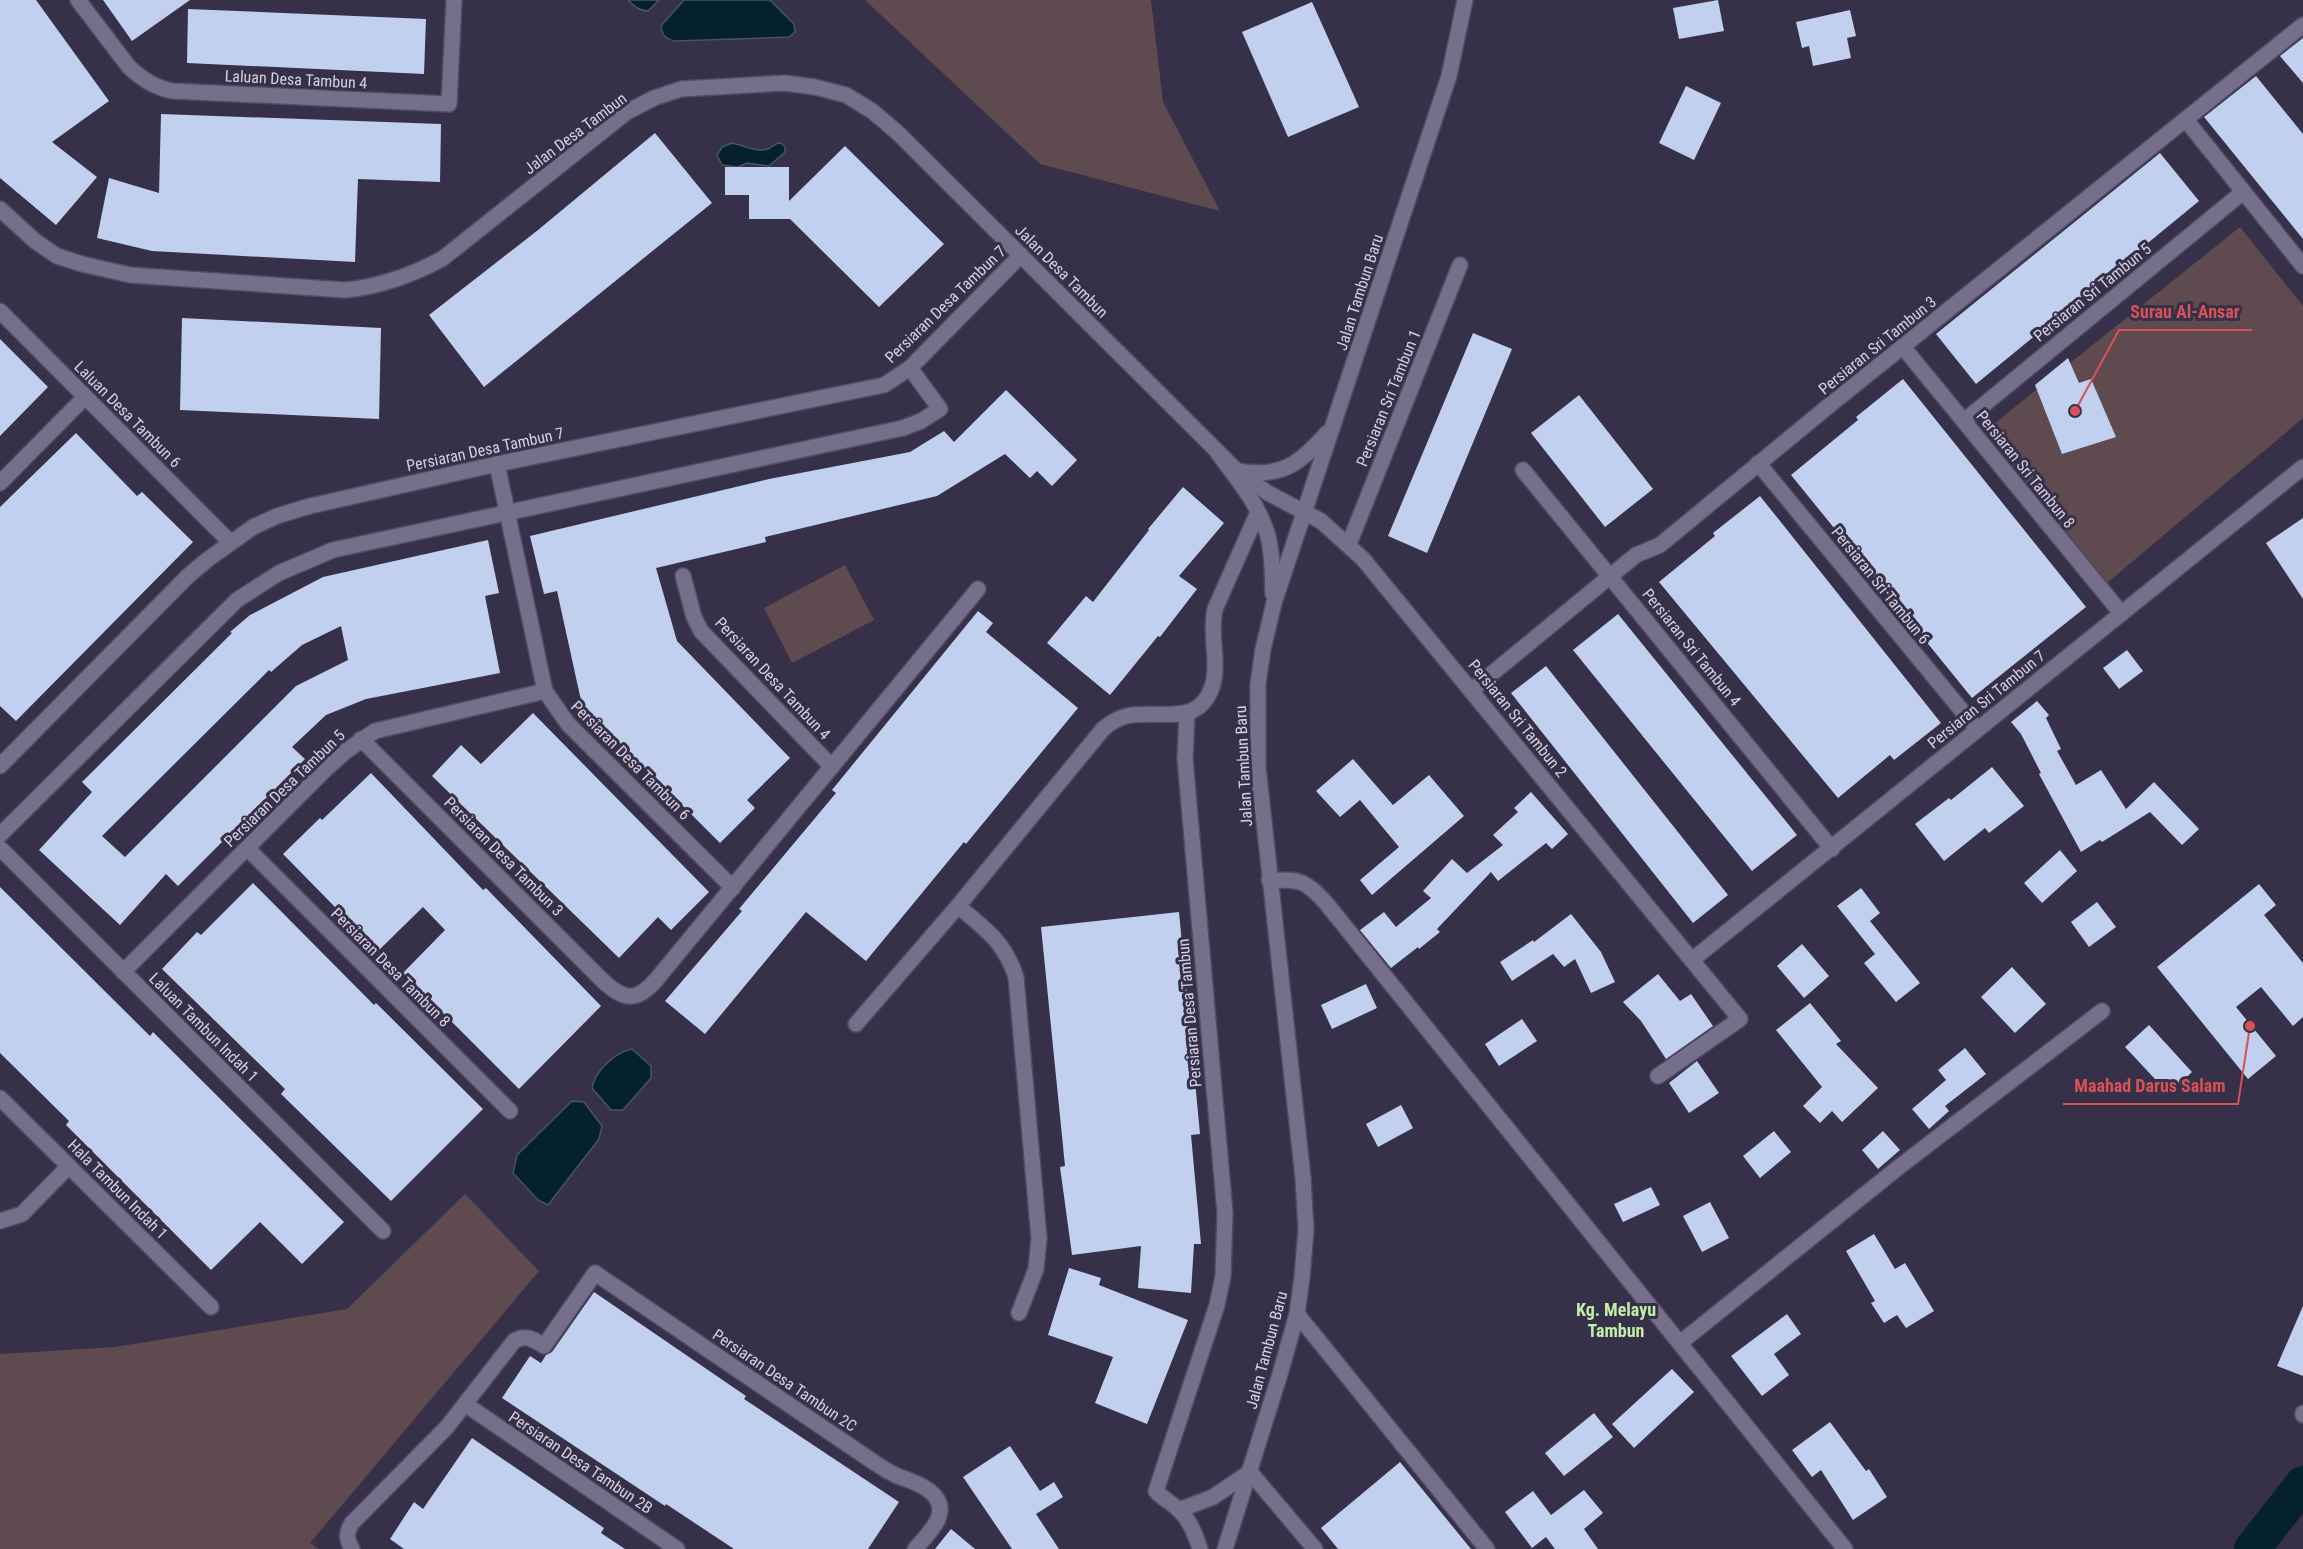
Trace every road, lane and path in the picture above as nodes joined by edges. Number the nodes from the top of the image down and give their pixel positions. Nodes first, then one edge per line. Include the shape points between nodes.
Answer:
1 (78, 0) edge
2 (454, 0) edge
3 (1465, 0) edge
4 (2303, 25) edge
5 (2186, 120) junction
6 (2243, 192) junction
7 (0, 209) edge
8 (1021, 255) junction
9 (1460, 265) dead end
10 (2303, 266) edge
11 (0, 311) edge
12 (1903, 347) junction
13 (910, 368) junction
14 (85, 397) junction
15 (1964, 421) junction
16 (1333, 427) junction
17 (1218, 453) junction
18 (497, 464) junction
19 (1758, 464) junction
20 (2303, 467) edge
21 (1523, 470) dead end
22 (1237, 471) junction
23 (0, 483) edge
24 (1305, 511) junction
25 (1258, 512) junction
26 (508, 513) junction
27 (230, 542) junction
28 (1349, 544) junction
29 (1611, 575) junction
30 (683, 576) dead end
31 (978, 589) dead end
32 (1274, 603) junction
33 (2121, 613) junction
34 (1472, 690) junction
35 (544, 691) junction
36 (1187, 713) junction
37 (1977, 729) junction
38 (361, 739) junction
39 (0, 766) edge
40 (832, 767) junction
41 (0, 835) edge
42 (0, 848) edge
43 (247, 848) junction
44 (1832, 849) junction
45 (1269, 880) junction
46 (733, 888) junction
47 (958, 906) junction
48 (1692, 960) junction
49 (123, 972) junction
50 (2102, 1011) dead end
51 (856, 1024) dead end
52 (1658, 1076) dead end
53 (0, 1098) edge
54 (510, 1111) dead end
55 (69, 1166) junction
56 (0, 1221) edge
57 (383, 1231) dead end
58 (211, 1307) dead end
59 (1019, 1313) dead end
60 (1297, 1314) junction
61 (1680, 1343) junction
62 (465, 1404) junction
63 (1250, 1472) junction
64 (1179, 1510) junction
65 (352, 1549) edge
66 (677, 1549) edge
67 (915, 1549) edge
68 (1200, 1549) edge
69 (1225, 1549) edge
70 (1315, 1549) edge
71 (1487, 1549) edge
72 (1845, 1549) edge

1 - 2 street, Laluan Desa Tambun 4 via 129,67 160,88 449,104
3 - 16 street, Jalan Tambun Baru via 1449,76
4 - 5 street, Persiaran Sri Tambun 3
5 - 6 street
5 - 12 street, Persiaran Sri Tambun 3
6 - 10 street
6 - 15 street, Persiaran Sri Tambun 5
7 - 8 street, Jalan Desa Tambun via 57,256 130,274 345,290 368,288 420,271 442,259 627,112 654,98 681,89 785,83 846,95 872,111
8 - 13 street, Persiaran Desa Tambun 7
8 - 17 street, Jalan Desa Tambun
9 - 28 street, Persiaran Sri Tambun 1
11 - 14 street, Laluan Desa Tambun 6
12 - 15 street, Persiaran Sri Tambun 8
12 - 19 street, Persiaran Sri Tambun 3
13 - 18 street, Persiaran Desa Tambun 7 via 884,385
13 - 26 street via 940,409 903,428
14 - 23 street
14 - 27 street, Laluan Desa Tambun 6
15 - 33 street, Persiaran Sri Tambun 8
16 - 22 street via 1305,457 1280,471
16 - 24 street, Jalan Tambun Baru
17 - 22 street, Jalan Desa Tambun
17 - 25 street
18 - 26 street, Persiaran Desa Tambun 6
18 - 27 street, Persiaran Desa Tambun 7 via 310,506 277,516
19 - 29 street, Persiaran Sri Tambun 3 via 1660,545 1636,555
19 - 37 street, Persiaran Sri Tambun 6
20 - 33 street, Persiaran Sri Tambun 7
21 - 29 street, Persiaran Sri Tambun 4
22 - 24 street, Jalan Desa Tambun via 1251,483
24 - 28 street, Persiaran Sri Tambun 2
24 - 32 street, Jalan Tambun Baru
25 - 32 street via 1267,534
25 - 36 street via 1215,609 1211,625 1215,671 1212,686 1198,708
26 - 35 street, Persiaran Desa Tambun 6
26 - 41 street via 333,550 257,585 211,625
27 - 39 street, Persiaran Desa Tambun 7 via 188,576
28 - 34 street, Persiaran Sri Tambun 2
29 - 34 street, Persiaran Sri Tambun 3
29 - 44 street, Persiaran Sri Tambun 4
30 - 40 street, Persiaran Desa Tambun 4 via 701,632
31 - 40 street
32 - 45 street, Jalan Tambun Baru via 1258,684 1257,724
33 - 37 street, Persiaran Sri Tambun 7
34 - 48 street, Persiaran Sri Tambun 2
35 - 38 street, Persiaran Desa Tambun 5 via 391,726
35 - 46 street, Persiaran Desa Tambun 6 via 568,724
36 - 47 street via 1137,714 1113,721 1103,729
36 - 64 street, Persiaran Desa Tambun via 1185,759 1225,1245 1223,1276 1212,1324 1156,1491
37 - 44 street, Persiaran Sri Tambun 7
38 - 43 street, Persiaran Desa Tambun 5
38 - 46 street, Persiaran Desa Tambun 3 via 594,972 623,996 639,995 648,989
40 - 46 street
42 - 49 street, Laluan Tambun Indah 1
43 - 49 street, Persiaran Desa Tambun 5
43 - 54 street, Persiaran Desa Tambun 8
44 - 48 street, Persiaran Sri Tambun 7
45 - 60 street, Jalan Tambun Baru via 1303,1178 1306,1230
45 - 61 street via 1298,880 1326,903
47 - 51 street
47 - 59 street via 1002,946 1016,977 1039,1238 1036,1269
48 - 52 street, Persiaran Sri Tambun 2 via 1740,1019
49 - 57 street, Laluan Tambun Indah 1
50 - 61 street
53 - 55 street, Hala Tambun Indah 1
55 - 56 street via 22,1214
55 - 58 street, Hala Tambun Indah 1
60 - 63 street, Jalan Tambun Baru
60 - 71 street
61 - 72 street
62 - 65 street via 426,1450 352,1523 347,1540
62 - 66 street, Persiaran Desa Tambun 2B
62 - 67 street, Persiaran Desa Tambun 2C via 514,1341 523,1336 544,1346 595,1273 875,1463 921,1484 938,1501 940,1510 937,1521
63 - 64 street via 1213,1497
63 - 69 street, Jalan Tambun Baru
63 - 70 street
64 - 68 street, Persiaran Desa Tambun

